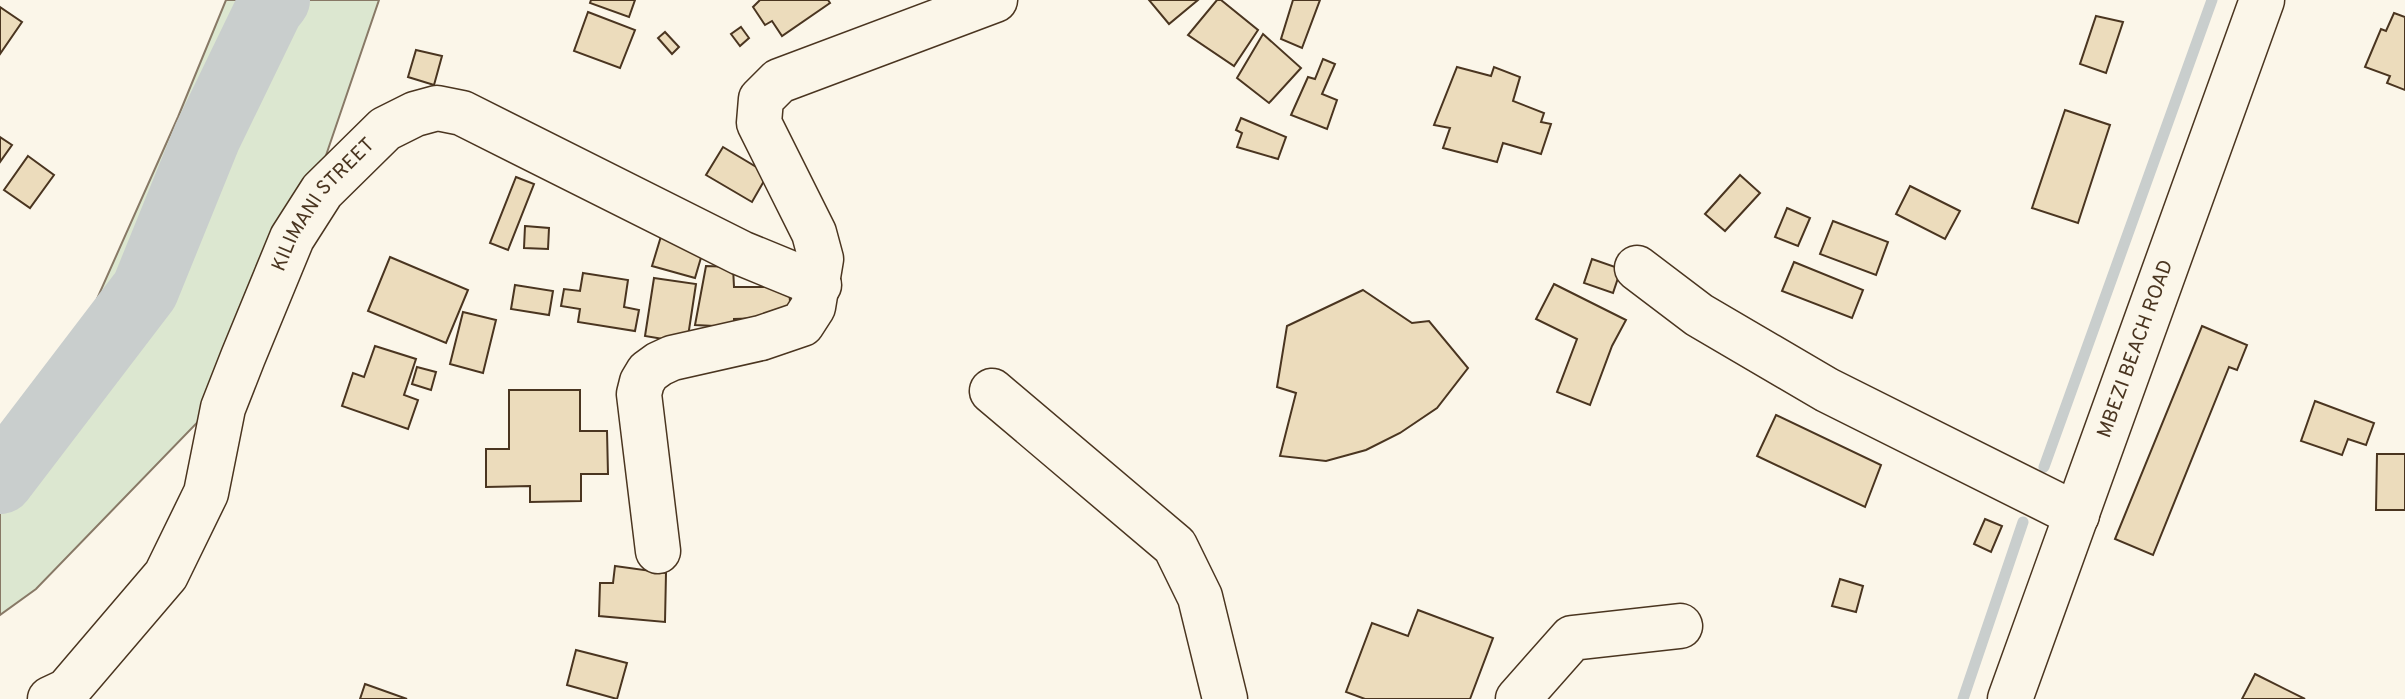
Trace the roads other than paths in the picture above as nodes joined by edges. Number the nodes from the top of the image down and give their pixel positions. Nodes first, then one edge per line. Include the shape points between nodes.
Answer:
1 (995, 0) edge
2 (2262, 0) edge
3 (1637, 268) dead end
4 (819, 285) junction
5 (992, 391) dead end
6 (2077, 515) junction
7 (658, 551) dead end
8 (1680, 626) dead end
9 (50, 699) edge
10 (1225, 699) edge
11 (1518, 699) edge
12 (2010, 699) edge

1 - 4 street via 779,81 761,99 759,123 814,233 821,259
2 - 6 street, MBEZI BEACH ROAD
3 - 6 street via 1699,315 1827,390
4 - 7 street via 802,324 672,358 648,372 639,394
4 - 9 street, KILIMANI STREET via 741,253 462,113 437,108 385,129 322,191 292,238 223,408 206,493 166,575 67,691
5 - 10 street via 1175,546 1200,597
6 - 12 street, MBEZI BEACH ROAD
8 - 11 street via 1572,638

